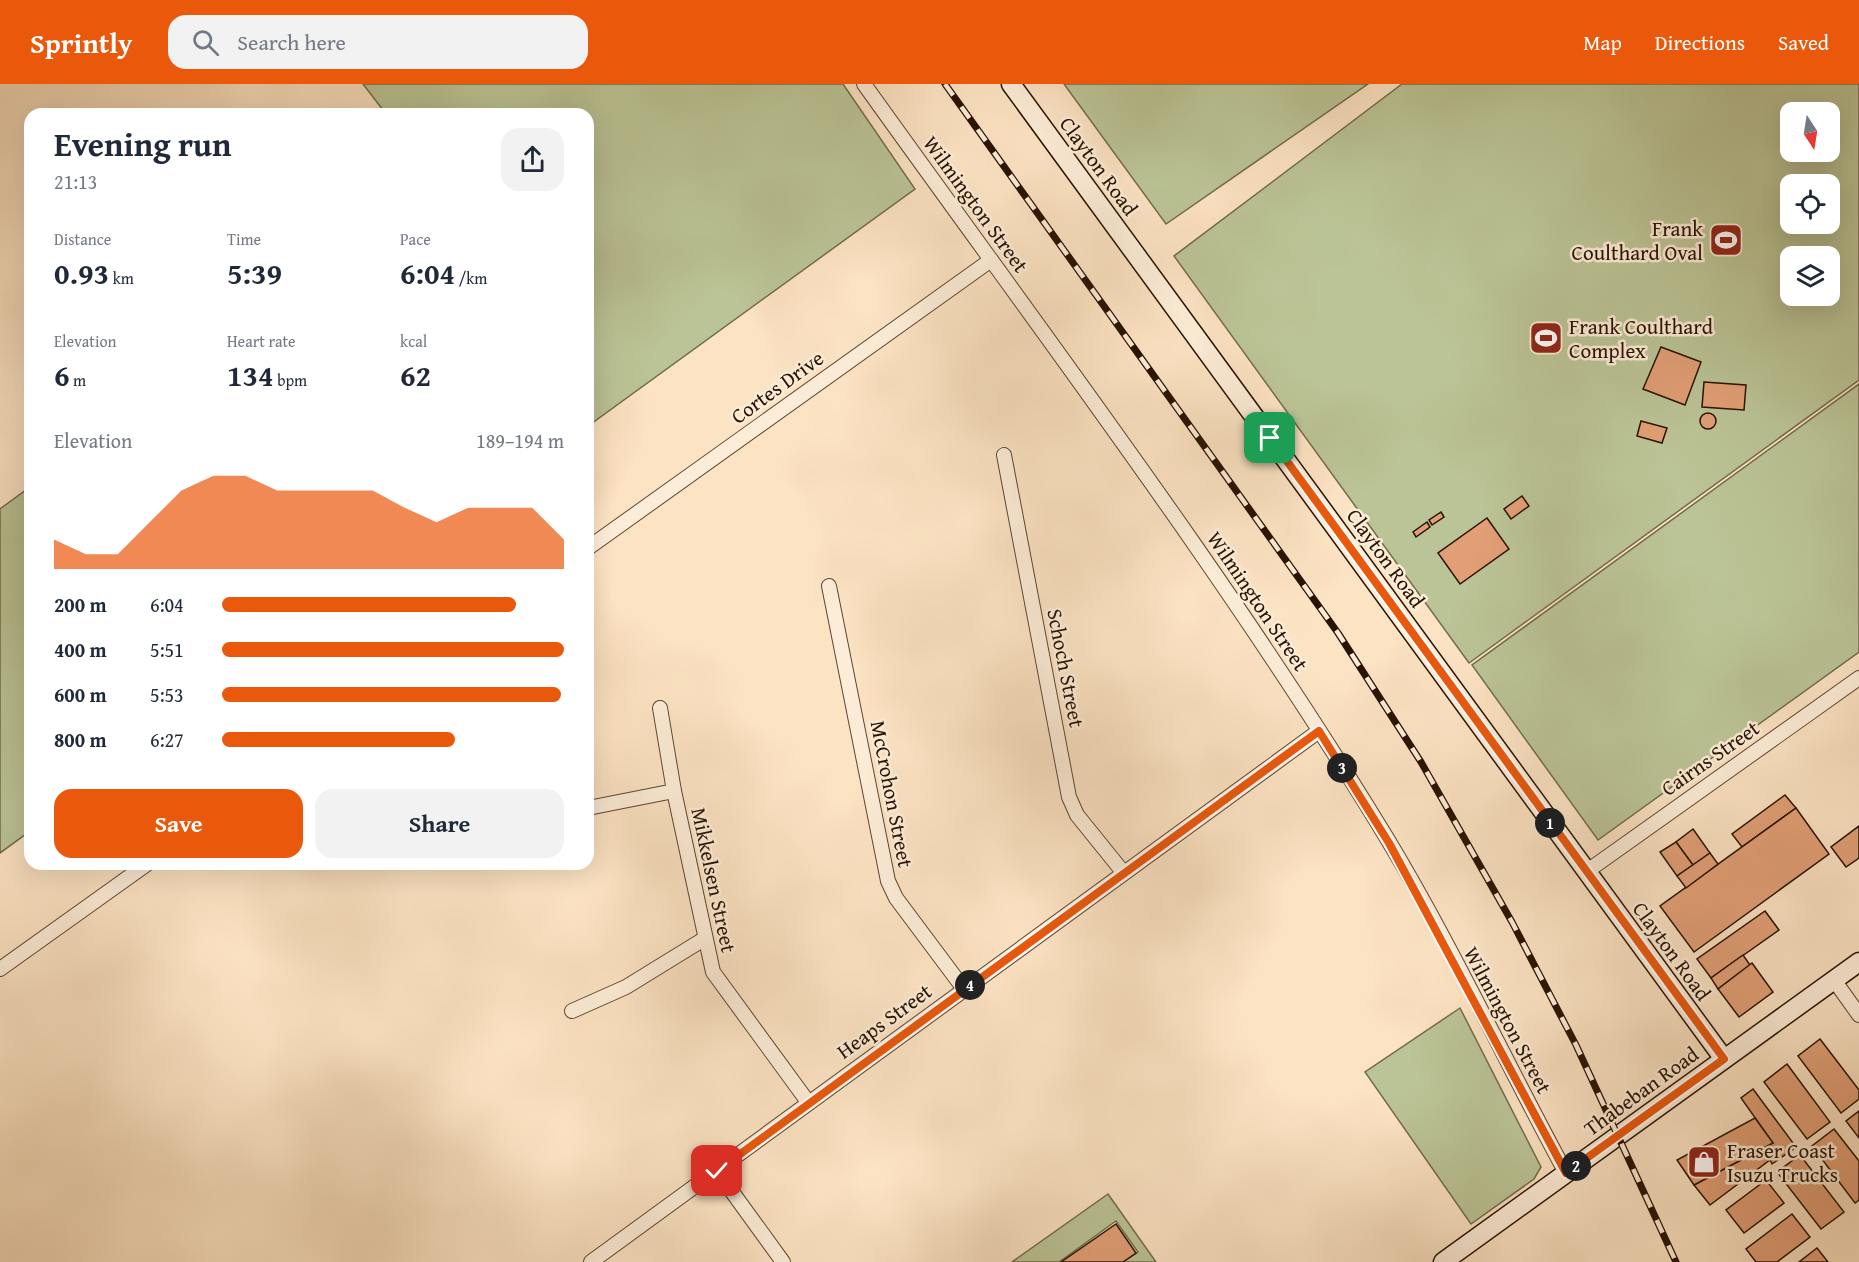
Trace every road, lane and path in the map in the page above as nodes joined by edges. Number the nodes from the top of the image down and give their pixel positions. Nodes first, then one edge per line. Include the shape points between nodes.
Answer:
1 (864, 84) edge
2 (1011, 84) edge
3 (991, 260) junction
4 (1004, 455) dead end
5 (594, 544) edge
6 (829, 586) dead end
7 (1859, 678) edge
8 (660, 708) dead end
9 (1319, 731) junction
10 (674, 791) junction
11 (594, 807) edge
12 (139, 870) edge
13 (1123, 872) junction
14 (1586, 872) junction
15 (704, 939) junction
16 (1859, 962) edge
17 (0, 969) edge
18 (1834, 980) junction
19 (964, 989) junction
20 (572, 1011) dead end
21 (1859, 1015) edge
22 (1724, 1059) junction
23 (808, 1102) junction
24 (717, 1171) junction
25 (1566, 1173) junction
26 (591, 1262) edge
27 (783, 1262) edge
28 (1443, 1262) edge

1 - 3 street, Wilmington Street
2 - 14 street, Clayton Road
3 - 5 street, Cortes Drive
3 - 9 street, Wilmington Street via 1176,518
4 - 13 street, Schoch Street via 1069,797 1077,814
6 - 19 street, McCrohon Street via 888,881 896,898
7 - 14 street, Cairns Street
8 - 10 street, Mikkelsen Street
9 - 13 street, Heaps Street
9 - 25 street, Wilmington Street via 1389,843
10 - 11 street
10 - 15 street, Mikkelsen Street
12 - 17 street
13 - 19 street, Heaps Street
14 - 22 street, Clayton Road
15 - 20 street via 626,987
15 - 23 street, Mikkelsen Street via 713,972
16 - 18 street, Thabeban Road
18 - 21 street
18 - 22 street, Thabeban Road
19 - 23 street, Heaps Street
22 - 25 street, Thabeban Road
23 - 24 street, Heaps Street
24 - 26 street, Heaps Street
24 - 27 street
25 - 28 street, Thabeban Road

